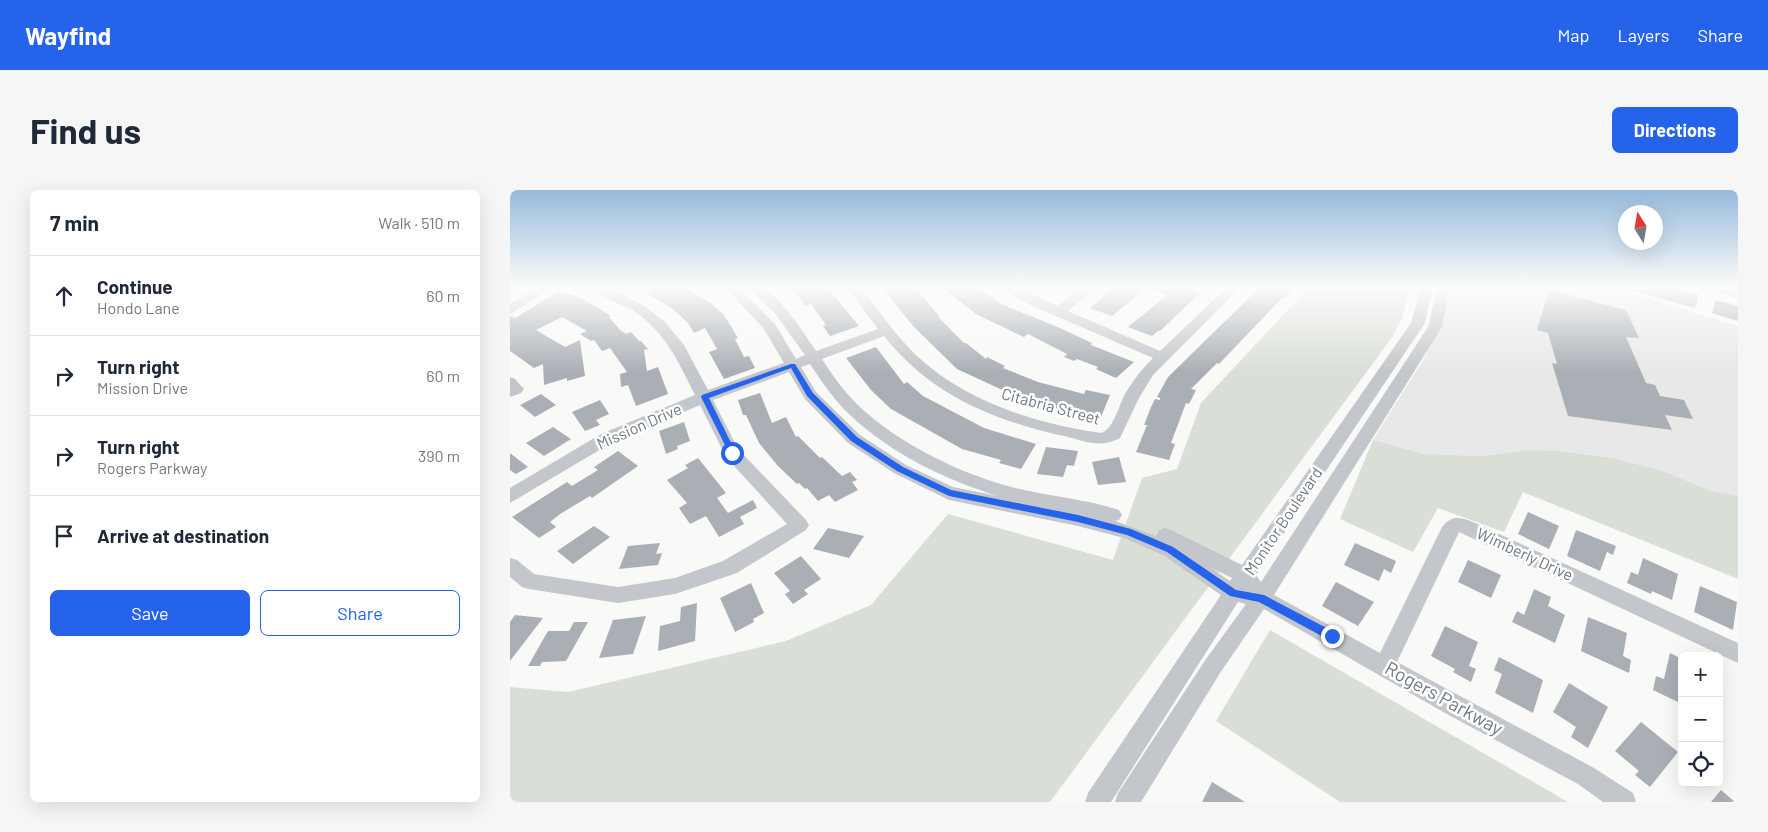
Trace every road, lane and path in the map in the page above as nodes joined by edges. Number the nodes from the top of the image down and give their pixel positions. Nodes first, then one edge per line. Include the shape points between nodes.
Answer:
1 (646, 315) edge
2 (758, 315) edge
3 (782, 315) edge
4 (875, 315) edge
5 (1064, 315) edge
6 (1206, 315) edge
7 (1420, 315) edge
8 (1438, 315) edge
9 (888, 330) junction
10 (1162, 357) junction
11 (814, 358) junction
12 (793, 365) junction
13 (705, 397) junction
14 (510, 496) edge
15 (510, 566) edge
16 (1246, 576) junction
17 (1234, 593) junction
18 (1261, 598) junction
19 (1738, 653) edge
20 (1385, 666) junction
21 (1097, 802) edge
22 (1127, 802) edge
23 (1624, 802) edge

1 - 13 street via 677,345
2 - 12 street, Rogers Parkway via 770,327
3 - 11 street, Rogers Parkway
4 - 9 street, Citabria Street
5 - 10 street
6 - 10 street
7 - 16 street, Monitor Boulevard via 1418,323
8 - 18 street, Monitor Boulevard via 1435,327 1408,373
9 - 10 street, Citabria Street via 926,371 974,401 1027,422 1099,438 1114,434 1140,382
9 - 11 street, Mission Drive
11 - 12 street, Mission Drive
11 - 16 street, Rogers Parkway via 851,407 924,459 958,476 1011,493 1125,519
12 - 13 street, Mission Drive
12 - 17 street, Rogers Parkway via 810,394 854,439 900,469 949,493 1128,532 1170,550
13 - 14 street, Mission Drive via 607,438
13 - 15 street via 732,453 800,525 730,567 675,586 618,596 529,581
16 - 17 street, Monitor Boulevard
16 - 18 street, Rogers Parkway
17 - 18 street, Rogers Parkway
17 - 21 street, Monitor Boulevard
18 - 20 street, Rogers Parkway
18 - 22 street, Monitor Boulevard via 1213,666
19 - 20 street, Wimberly Drive via 1455,524 1448,532
20 - 23 street, Rogers Parkway via 1586,776

